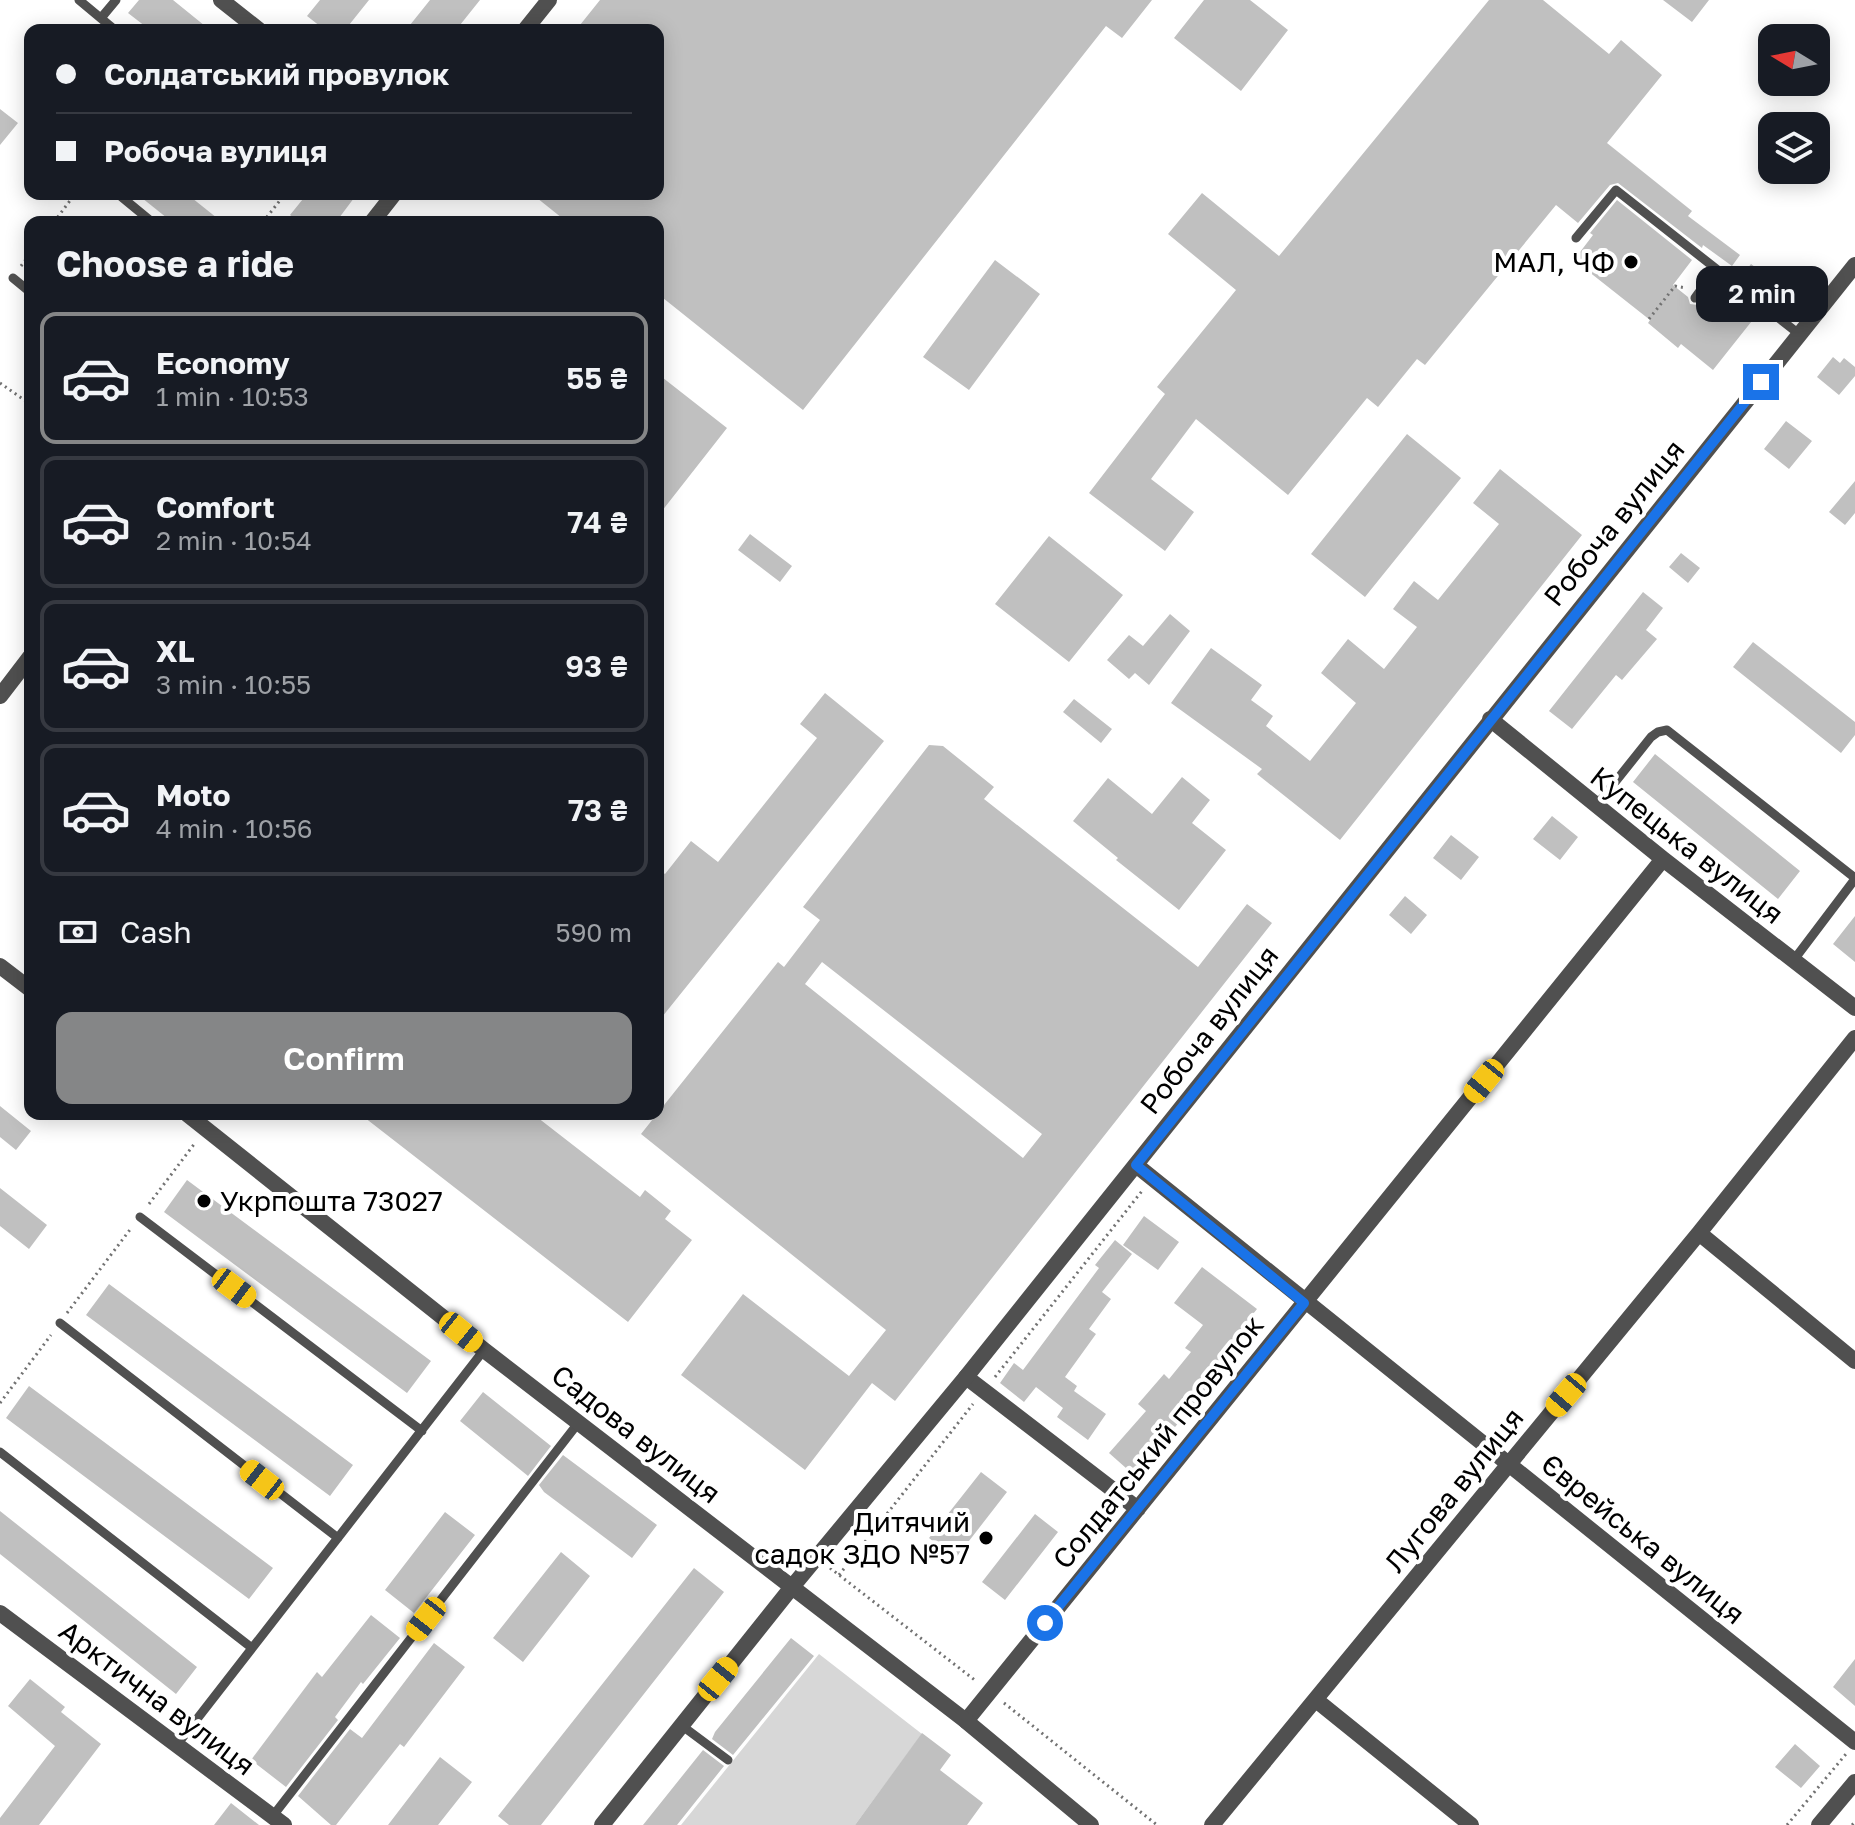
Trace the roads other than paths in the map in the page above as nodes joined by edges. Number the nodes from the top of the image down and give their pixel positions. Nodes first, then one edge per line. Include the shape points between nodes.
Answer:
1 (79, 0) edge
2 (116, 0) edge
3 (221, 0) edge
4 (549, 0) edge
5 (101, 18) junction
6 (108, 24) edge
7 (251, 24) edge
8 (530, 24) edge
9 (125, 200) edge
10 (389, 200) edge
11 (145, 216) edge
12 (377, 216) edge
13 (1576, 238) dead end
14 (1855, 265) edge
15 (1716, 269) junction
16 (13, 278) dead end
17 (24, 287) edge
18 (1697, 294) road end
19 (1799, 334) junction
20 (24, 665) edge
21 (0, 696) edge
22 (1490, 719) junction
23 (1596, 806) junction
24 (1663, 859) junction
25 (1855, 879) edge
26 (1793, 961) junction
27 (0, 966) edge
28 (24, 984) edge
29 (1855, 1008) edge
30 (1855, 1038) edge
31 (194, 1120) edge
32 (1136, 1165) junction
33 (140, 1217) road end
34 (1699, 1233) junction
35 (1304, 1303) junction
36 (60, 1323) road end
37 (484, 1350) junction
38 (1855, 1361) edge
39 (966, 1377) junction
40 (579, 1422) junction
41 (422, 1431) junction
42 (0, 1452) edge
43 (1508, 1464) junction
44 (1138, 1509) junction
45 (338, 1538) junction
46 (792, 1587) junction
47 (0, 1613) edge
48 (252, 1648) junction
49 (1316, 1700) junction
50 (966, 1721) junction
51 (681, 1725) junction
52 (1855, 1742) edge
53 (176, 1746) junction
54 (728, 1760) dead end
55 (1855, 1782) edge
56 (278, 1821) edge
57 (602, 1825) edge
58 (1091, 1825) edge
59 (1212, 1825) edge
60 (1471, 1825) edge
61 (1819, 1825) edge

1 - 5 lane
2 - 5 lane
3 - 7 street
4 - 8 street
5 - 6 lane
9 - 11 lane
10 - 12 street
13 - 15 lane via 1616,190
14 - 19 street, Робоча вулиця
15 - 18 lane
15 - 19 lane
16 - 17 lane
19 - 22 street, Робоча вулиця
20 - 21 street
22 - 23 street, Купецька вулиця
22 - 32 street, Робоча вулиця
23 - 24 street, Купецька вулиця
23 - 25 lane via 1651,737 1667,730
24 - 26 street, Купецька вулиця
24 - 35 street, Солдатський провулок
25 - 26 lane
26 - 29 street, Купецька вулиця
27 - 28 street
30 - 34 street, Лугова вулиця
31 - 37 street, Садова вулиця
32 - 35 street, Єврейська вулиця
32 - 39 street, Робоча вулиця
33 - 41 lane
34 - 38 street
34 - 43 street, Лугова вулиця
35 - 43 street, Єврейська вулиця
35 - 44 street, Солдатський провулок
36 - 45 lane
37 - 40 street, Садова вулиця
37 - 41 lane
39 - 44 street
39 - 46 street, Робоча вулиця
40 - 46 street, Садова вулиця
40 - 56 lane
41 - 45 lane
42 - 48 lane
43 - 49 street, Лугова вулиця
43 - 52 street, Єврейська вулиця
44 - 50 street, Солдатський провулок
45 - 48 lane
46 - 50 street, Садова вулиця
46 - 51 street, Робоча вулиця
47 - 53 street, Арктична вулиця
48 - 53 lane
49 - 59 street, Лугова вулиця
49 - 60 street
50 - 58 street, Садова вулиця
51 - 54 lane
51 - 57 street, Робоча вулиця
53 - 56 street, Арктична вулиця
55 - 61 street

